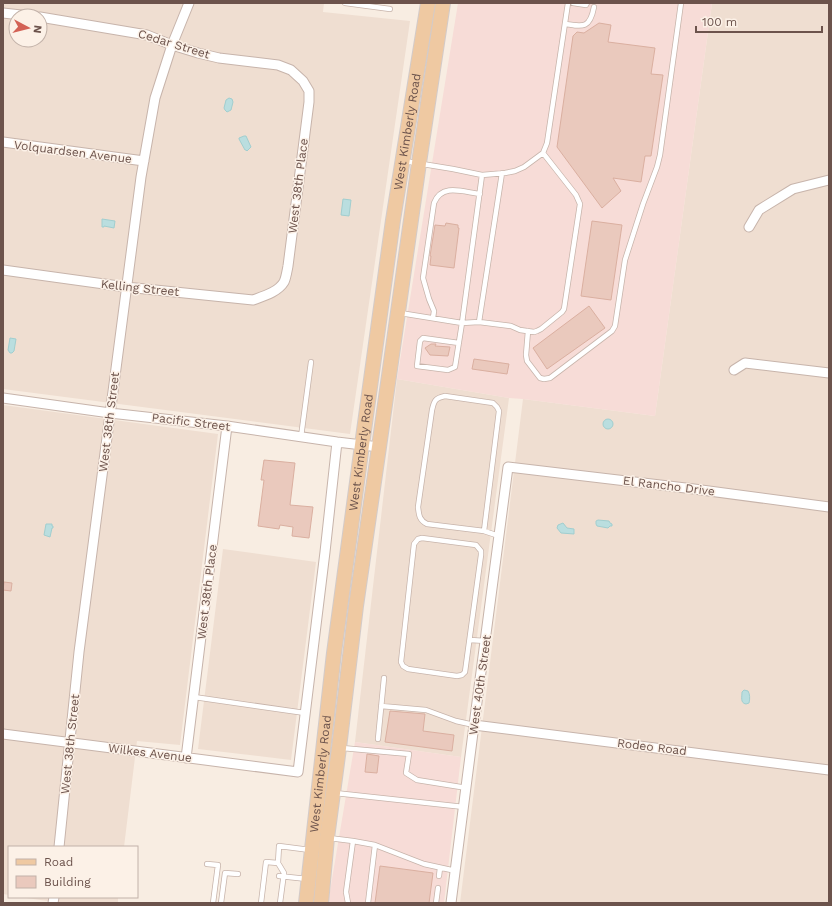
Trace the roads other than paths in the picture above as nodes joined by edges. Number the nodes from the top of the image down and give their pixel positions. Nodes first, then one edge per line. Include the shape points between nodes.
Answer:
1 (189, 3) edge
2 (346, 3) edge
3 (428, 3) edge
4 (443, 3) edge
5 (568, 3) edge
6 (573, 3) edge
7 (587, 3) edge
8 (681, 3) edge
9 (594, 7) dead end
10 (390, 9) dead end
11 (48, 18) edge
12 (565, 24) junction
13 (172, 45) junction
14 (303, 81) joint
15 (3, 142) edge
16 (543, 153) junction
17 (144, 161) junction
18 (402, 161) junction
19 (419, 163) junction
20 (502, 173) junction
21 (482, 175) junction
22 (829, 180) edge
23 (480, 194) junction
24 (749, 227) dead end
25 (3, 270) edge
26 (126, 287) junction
27 (276, 290) joint
28 (398, 312) junction
29 (433, 318) junction
30 (479, 322) junction
31 (462, 323) junction
32 (528, 331) junction
33 (459, 343) junction
34 (311, 362) dead end
35 (734, 370) dead end
36 (829, 373) edge
37 (3, 398) edge
38 (110, 412) junction
39 (227, 426) junction
40 (301, 437) junction
41 (337, 442) junction
42 (362, 445) junction
43 (380, 447) junction
44 (508, 467) joint
45 (829, 507) edge
46 (484, 531) junction
47 (500, 536) junction
48 (470, 640) junction
49 (486, 641) junction
50 (384, 678) dead end
51 (194, 697) junction
52 (381, 706) junction
53 (305, 713) junction
54 (474, 724) junction
55 (3, 734) edge
56 (378, 739) dead end
57 (70, 743) junction
58 (339, 748) junction
59 (186, 758) junction
60 (829, 770) edge
61 (298, 772) joint
62 (467, 788) junction
63 (333, 793) junction
64 (464, 807) junction
65 (327, 838) junction
66 (353, 841) junction
67 (375, 845) junction
68 (59, 846) edge
69 (312, 850) junction
70 (278, 863) junction
71 (206, 864) dead end
72 (440, 868) junction
73 (456, 871) junction
74 (238, 874) dead end
75 (264, 874) junction
76 (270, 875) dead end
77 (282, 876) junction
78 (439, 876) dead end
79 (308, 880) junction
80 (263, 884) junction
81 (269, 885) dead end
82 (438, 888) dead end
83 (213, 903) edge
84 (221, 903) edge
85 (261, 903) edge
86 (280, 903) edge
87 (306, 903) edge
88 (321, 903) edge
89 (348, 903) edge
90 (368, 903) edge
91 (436, 903) edge
92 (452, 903) edge

1 - 13 street, West 38th Street
2 - 10 lane
3 - 18 main road, West Kimberly Road
4 - 19 main road, West Kimberly Road
5 - 12 lane
6 - 7 lane
8 - 32 lane via 660,156 625,260 616,326 612,332 550,378 544,379 540,378 527,361
9 - 12 lane via 592,17 586,24
11 - 13 street, Cedar Street via 147,34
12 - 16 lane via 547,144
13 - 14 street, Cedar Street via 219,58 278,65 291,70
13 - 17 street, West 38th Street via 155,98
14 - 27 street, West 38th Place via 309,91 309,102 288,266 284,282
15 - 17 street, Volquardsen Avenue
16 - 20 lane via 524,167
16 - 32 lane via 579,200 580,209 564,309 542,329
17 - 26 street, West 38th Street
18 - 19 lane
18 - 42 main road, West Kimberly Road
19 - 21 lane
19 - 28 main road, West Kimberly Road
20 - 21 lane
20 - 30 lane
21 - 23 lane
22 - 24 street via 793,189 759,210
23 - 29 lane via 446,190 440,193 434,203 423,278 434,311
23 - 31 lane
25 - 26 street, Kelling Street
26 - 27 street, Kelling Street via 253,300
26 - 38 street, West 38th Street
28 - 29 lane
28 - 43 main road, West Kimberly Road
29 - 31 lane
30 - 31 lane
30 - 32 lane
31 - 33 lane
33 - 33 lane via 423,338 420,341 417,366 448,370 455,367
34 - 40 lane
35 - 36 street via 745,363
37 - 38 street, Pacific Street
38 - 39 street, Pacific Street
38 - 57 street, West 38th Street
39 - 40 street, Pacific Street
39 - 51 street, West 38th Place
40 - 41 street, Pacific Street
41 - 42 street, Pacific Street
41 - 53 street, West Kimberly Road
42 - 43 street, Pacific Street
42 - 69 main road, West Kimberly Road via 333,661
43 - 58 main road, West Kimberly Road via 356,606
44 - 45 street, El Rancho Drive
44 - 47 street, West 40th Street
46 - 46 lane via 498,407 493,403 439,397 433,402 418,507 419,518 427,524
46 - 47 lane
47 - 49 street, West 40th Street
48 - 48 lane via 481,551 476,545 418,539 414,544 401,662 403,666 408,669 457,676 465,672
48 - 49 lane
49 - 54 street, West 40th Street
50 - 52 lane
51 - 53 lane
51 - 59 street, West 38th Place
52 - 54 lane via 426,710
52 - 56 lane
53 - 61 street, West Kimberly Road
54 - 60 street, Rodeo Road
54 - 62 street, West 40th Street
55 - 57 street, Wilkes Avenue
57 - 59 street, Wilkes Avenue
57 - 68 street, West 38th Street
58 - 62 lane via 409,754 406,773 417,780
58 - 63 main road, West Kimberly Road
59 - 61 street, Wilkes Avenue
62 - 64 street, West 40th Street
63 - 64 lane
63 - 65 main road, West Kimberly Road
64 - 73 street, West 40th Street
65 - 66 lane
65 - 88 main road, West Kimberly Road
66 - 67 lane
66 - 89 lane via 346,892
67 - 72 lane
67 - 90 lane
69 - 70 lane via 279,846
69 - 79 main road, West Kimberly Road
70 - 75 lane via 266,862
70 - 77 lane via 284,873
71 - 83 lane via 218,865
72 - 73 lane
72 - 78 lane
73 - 92 street, West 40th Street
74 - 84 lane via 225,873
75 - 76 lane
75 - 80 lane
77 - 79 lane
77 - 86 lane
79 - 87 main road, West Kimberly Road
80 - 81 lane
80 - 85 lane
82 - 91 lane

